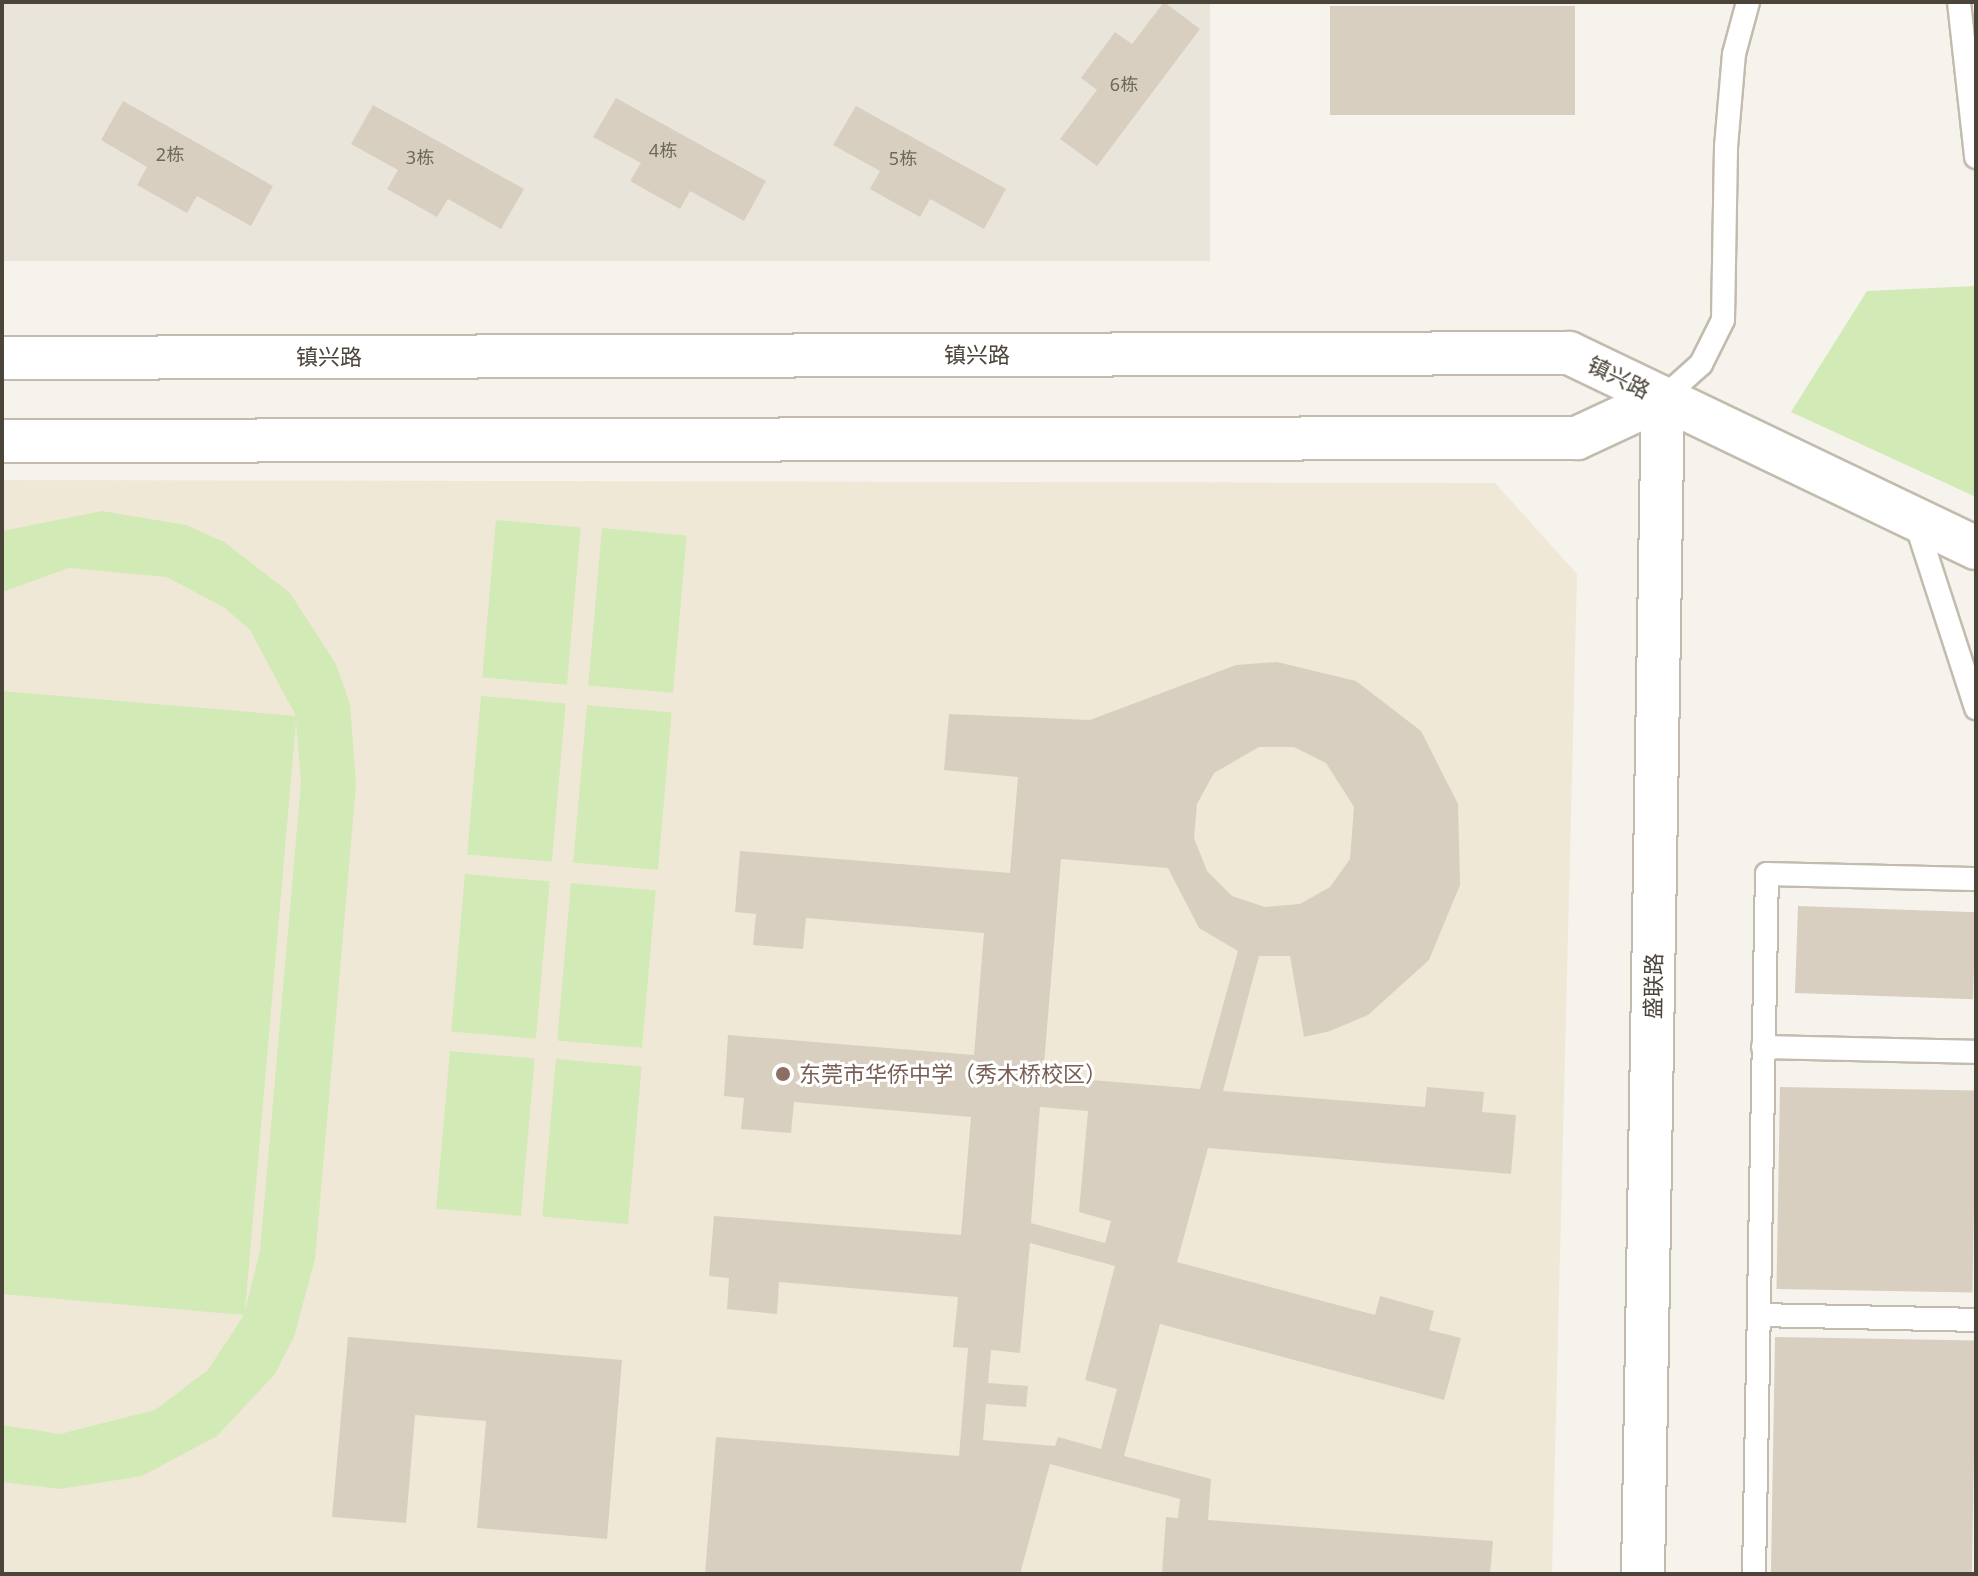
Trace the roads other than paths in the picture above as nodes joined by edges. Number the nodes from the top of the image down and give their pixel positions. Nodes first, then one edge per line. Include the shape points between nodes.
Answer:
1 (1748, 2) edge
2 (1959, 2) edge
3 (1976, 157) edge
4 (2, 358) edge
5 (1663, 398) junction
6 (2, 441) edge
7 (1915, 518) junction
8 (1976, 548) edge
9 (1976, 708) edge
10 (1976, 879) edge
11 (1763, 1047) junction
12 (1976, 1052) edge
13 (1759, 1315) junction
14 (1976, 1320) edge
15 (1643, 1574) edge
16 (1754, 1574) edge

1 - 5 lane via 1734,54 1726,147 1723,320 1701,364
2 - 3 lane
4 - 5 street, 镇兴路 via 1569,353
5 - 6 street, 镇兴路 via 1577,438
5 - 7 street
5 - 15 street, 盛联路
7 - 8 street
7 - 9 lane
10 - 11 lane via 1767,874
11 - 12 lane
11 - 13 lane
13 - 14 lane
13 - 16 lane

